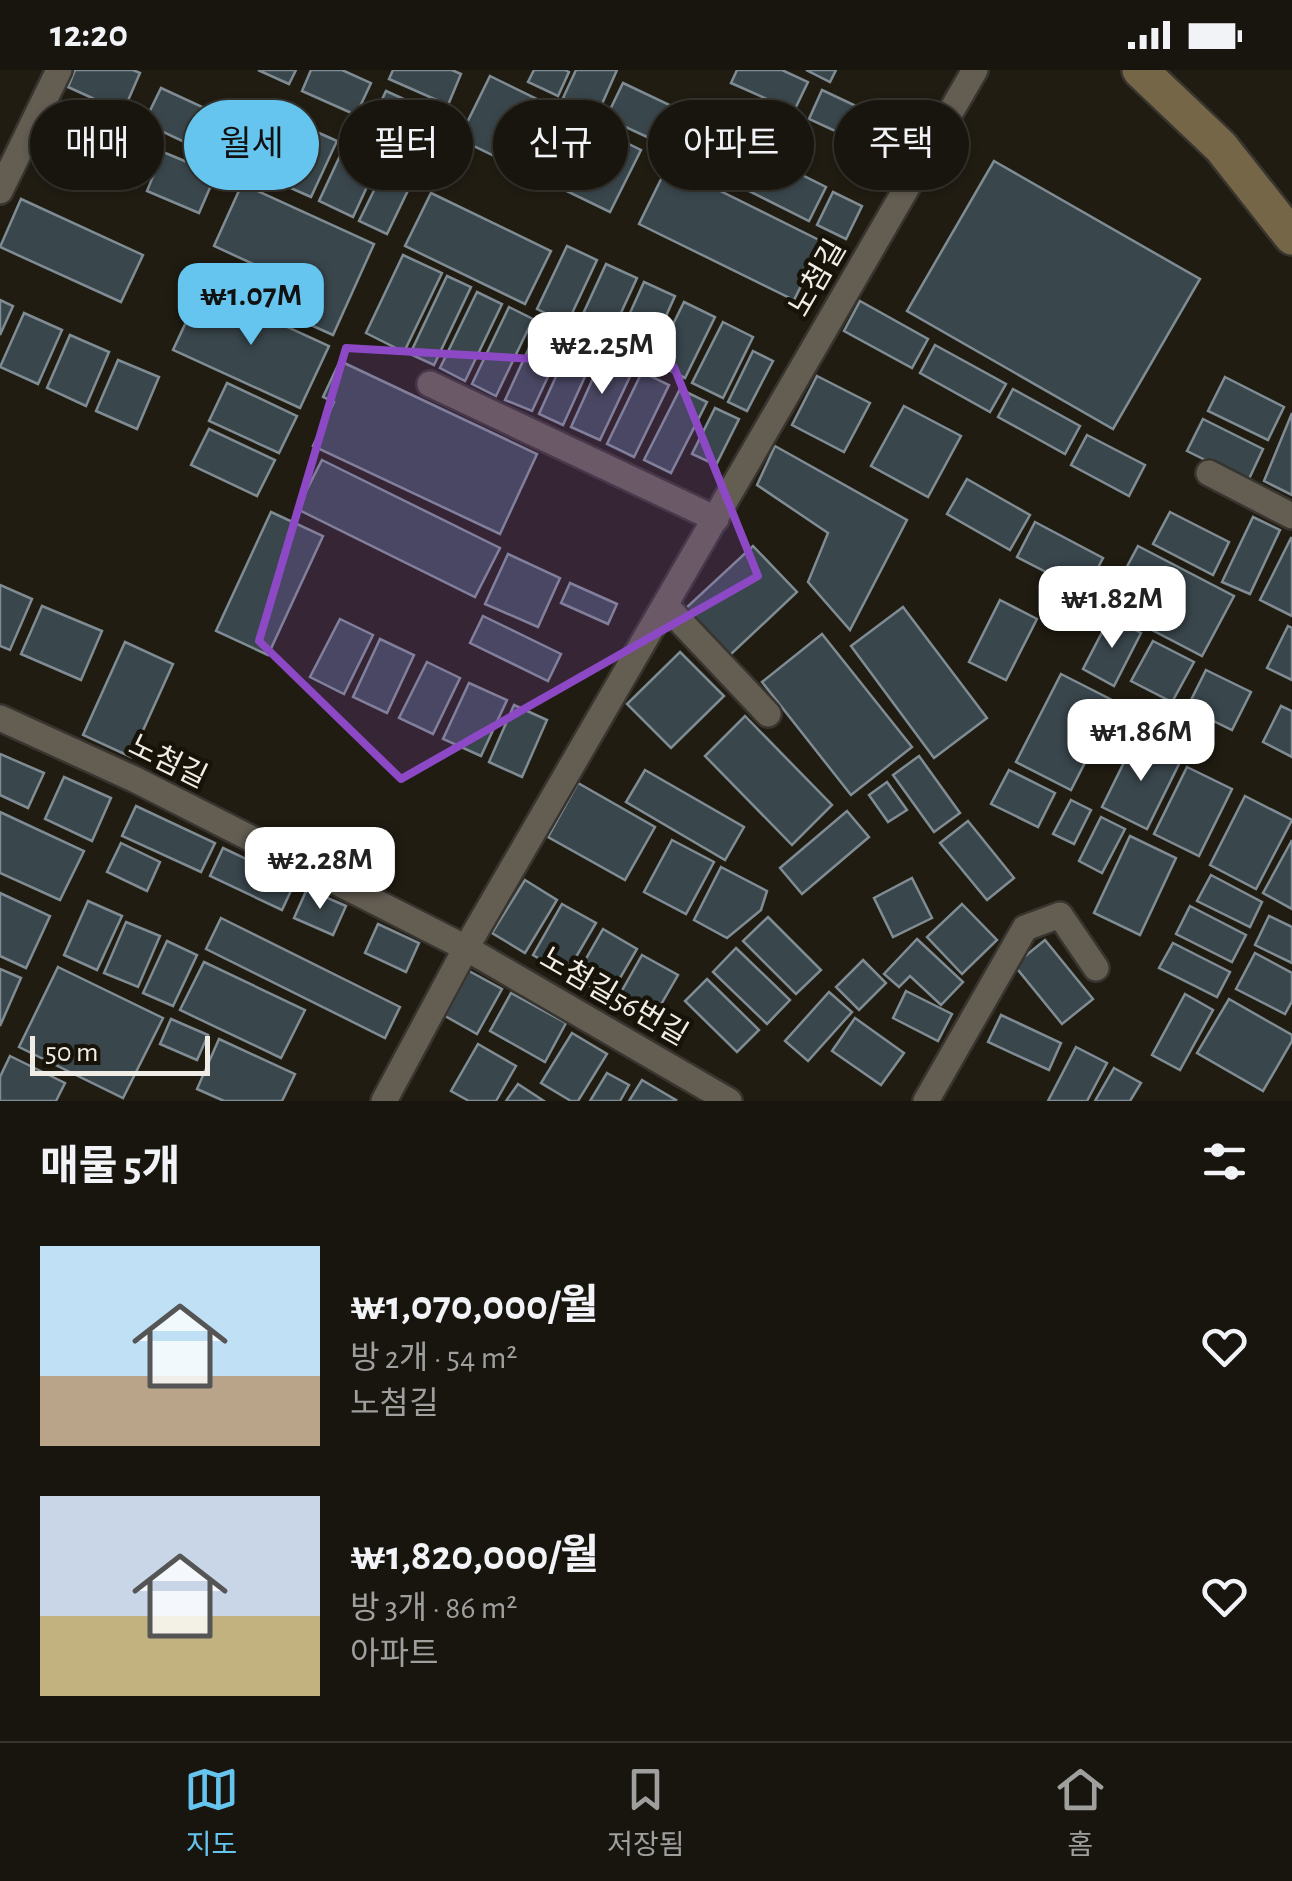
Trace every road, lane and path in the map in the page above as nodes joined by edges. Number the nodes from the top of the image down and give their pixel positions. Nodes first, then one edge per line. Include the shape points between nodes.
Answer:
1 (58, 70) edge
2 (975, 70) edge
3 (1140, 70) edge
4 (0, 190) edge
5 (1292, 237) edge
6 (430, 384) dead end
7 (1209, 472) dead end
8 (1292, 516) edge
9 (716, 520) junction
10 (666, 606) junction
11 (768, 714) dead end
12 (0, 718) edge
13 (466, 948) junction
14 (1096, 968) dead end
15 (384, 1101) edge
16 (729, 1101) edge
17 (926, 1101) edge

1 - 4 street
2 - 9 street, 노첨길
3 - 5 main road via 1222,147
6 - 9 street
7 - 8 street
9 - 10 street, 노첨길
10 - 11 street
10 - 13 street, 노첨길
12 - 13 street, 노첨길
13 - 15 street, 노첨길
13 - 16 street, 노첨길56번길
14 - 17 street via 1060,915 1026,928

